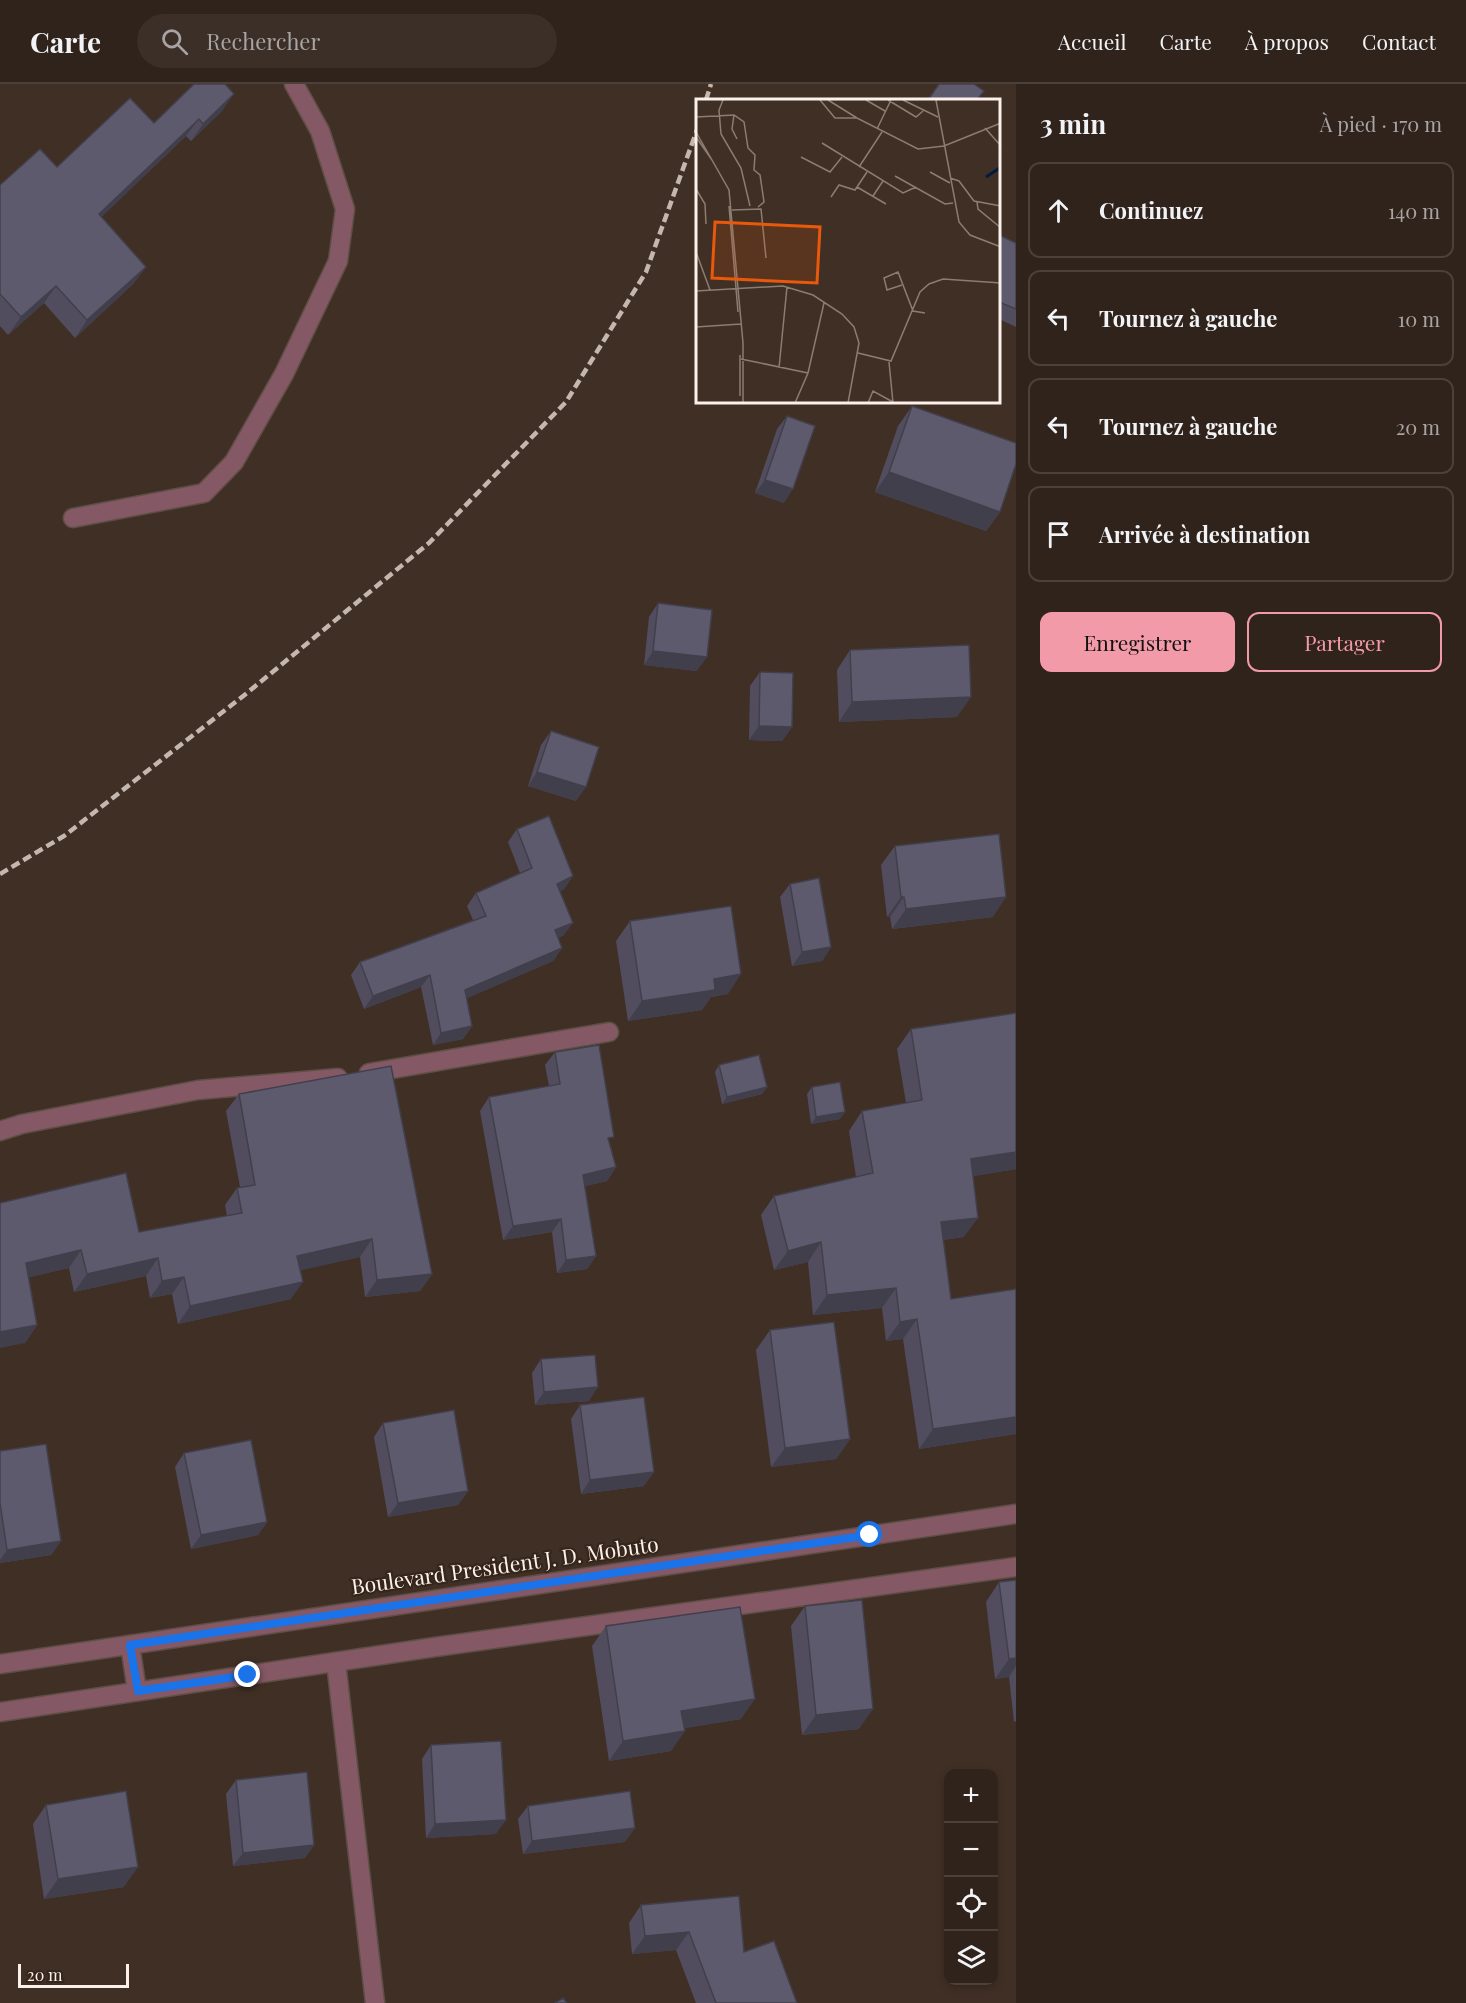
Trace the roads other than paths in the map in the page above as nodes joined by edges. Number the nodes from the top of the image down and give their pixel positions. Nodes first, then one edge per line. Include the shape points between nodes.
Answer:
1 (294, 84) edge
2 (73, 518) dead end
3 (609, 1032) dead end
4 (0, 1131) edge
5 (1016, 1514) edge
6 (1016, 1567) edge
7 (130, 1645) junction
8 (336, 1662) junction
9 (0, 1664) edge
10 (138, 1691) junction
11 (0, 1712) edge
12 (375, 2003) edge

1 - 2 street via 320,131 345,209 338,261 284,374 234,462 204,493
3 - 4 street via 341,1077 198,1090
5 - 7 street, Boulevard President J. D. Mobuto
6 - 8 street
7 - 9 street, Boulevard President J. D. Mobuto
7 - 10 street
8 - 10 street
8 - 12 street
10 - 11 street

